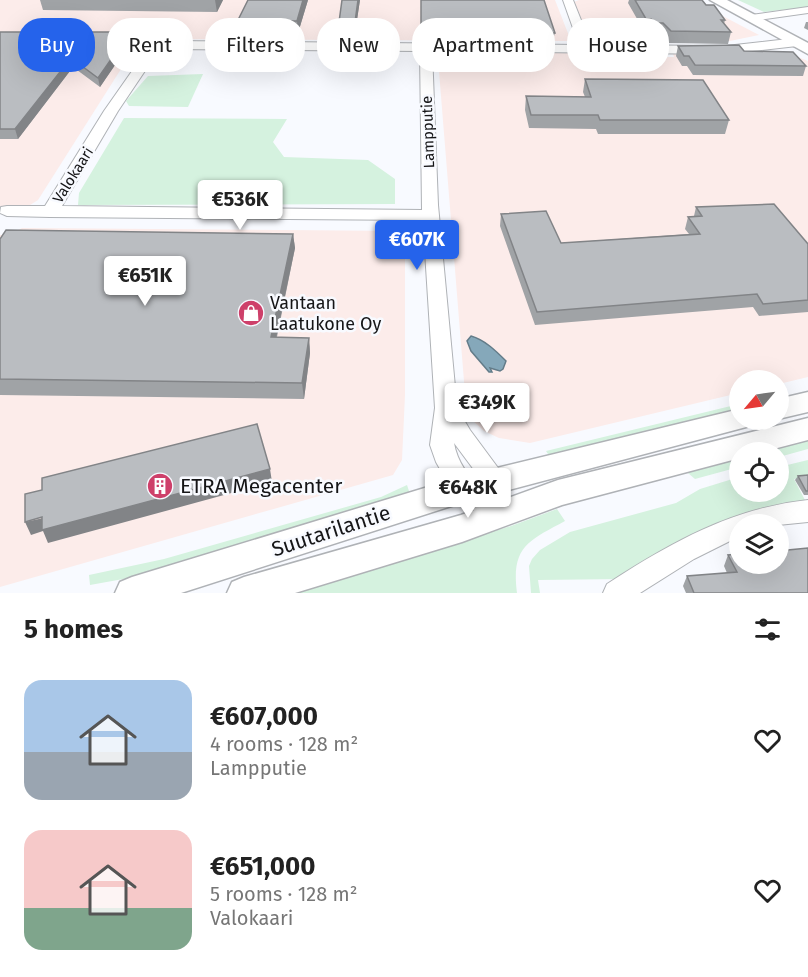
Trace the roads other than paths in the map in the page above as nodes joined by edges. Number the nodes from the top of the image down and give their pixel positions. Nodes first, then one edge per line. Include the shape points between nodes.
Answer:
1 (568, 0) edge
2 (717, 0) edge
3 (808, 10) edge
4 (575, 18) edge
5 (751, 18) junction
6 (802, 45) edge
7 (412, 47) edge
8 (669, 49) edge
9 (427, 72) edge
10 (7, 211) dead end
11 (50, 212) junction
12 (431, 215) junction
13 (808, 402) edge
14 (789, 406) edge
15 (446, 408) junction
16 (729, 422) edge
17 (808, 429) edge
18 (480, 485) junction
19 (808, 511) edge
20 (499, 515) junction
21 (132, 593) edge
22 (244, 593) edge
23 (617, 593) edge

1 - 4 street
2 - 5 main road
3 - 5 street
5 - 6 main road
6 - 8 street
7 - 11 street, Valokaari via 155,47
9 - 12 street, Lampputie
10 - 11 street
11 - 12 street, Valokaari
12 - 15 street, Lampputie
13 - 14 main road
15 - 18 street, Lampputie via 462,436
15 - 18 street, Lampputie via 442,445 448,462
16 - 18 main road, Suutarilantie
17 - 20 main road, Suutarilantie via 558,493
18 - 20 street, Lampputie
18 - 21 main road, Suutarilantie
19 - 23 street via 768,516 714,534
20 - 22 main road, Suutarilantie

